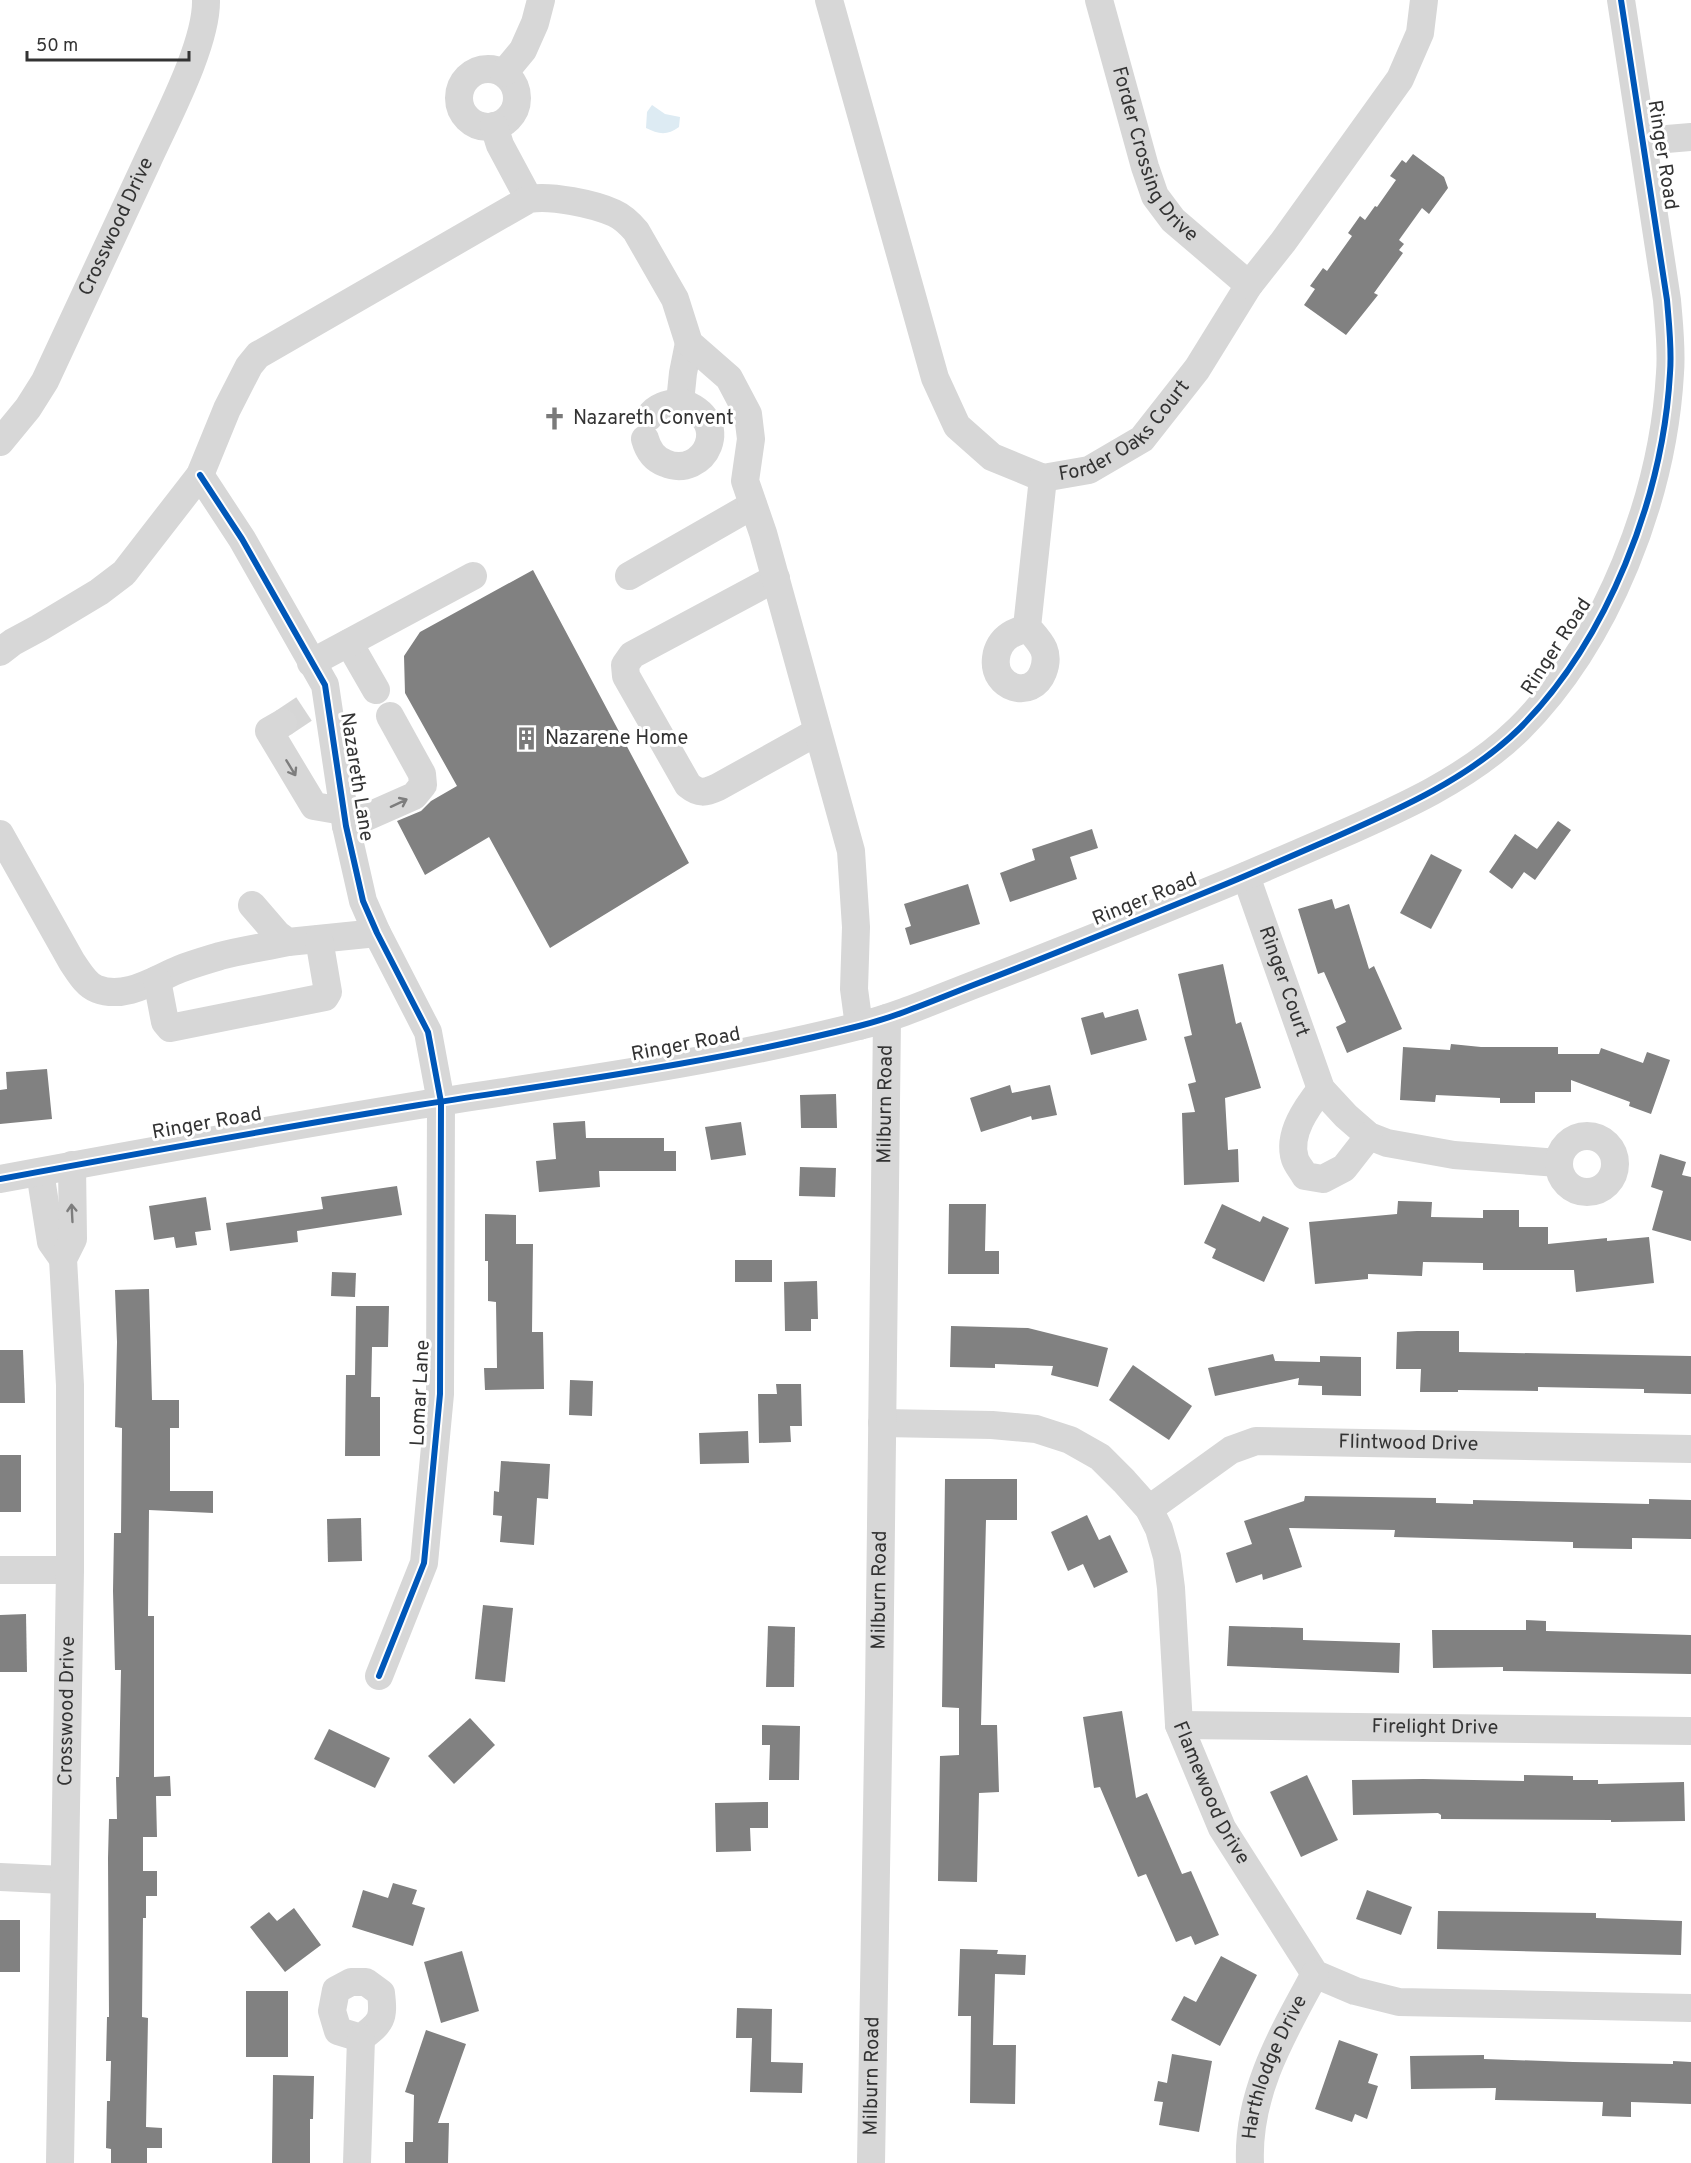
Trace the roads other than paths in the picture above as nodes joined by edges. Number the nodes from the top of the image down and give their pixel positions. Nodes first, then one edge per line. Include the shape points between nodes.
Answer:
1 (206, 0) edge
2 (541, 0) edge
3 (829, 0) edge
4 (1099, 0) edge
5 (1424, 0) edge
6 (1621, 0) edge
7 (504, 73) junction
8 (494, 126) junction
9 (1691, 136) edge
10 (1643, 141) junction
11 (530, 199) junction
12 (1249, 285) junction
13 (689, 343) junction
14 (680, 402) junction
15 (0, 442) edge
16 (200, 475) junction
17 (1043, 478) junction
18 (753, 505) junction
19 (473, 576) dead end
20 (629, 576) dead end
21 (776, 578) junction
22 (1027, 627) dead end
23 (349, 644) junction
24 (0, 651) edge
25 (311, 663) junction
26 (376, 690) dead end
27 (304, 709) junction
28 (390, 716) dead end
29 (817, 732) junction
30 (344, 818) junction
31 (0, 834) edge
32 (1246, 876) junction
33 (252, 905) dead end
34 (377, 933) junction
35 (319, 939) junction
36 (288, 942) junction
37 (157, 980) junction
38 (887, 1018) junction
39 (859, 1026) junction
40 (1321, 1089) junction
41 (441, 1102) junction
42 (1369, 1136) junction
43 (1558, 1164) dead end
44 (72, 1165) junction
45 (40, 1172) junction
46 (0, 1179) edge
47 (63, 1259) junction
48 (882, 1423) junction
49 (1691, 1449) edge
50 (1149, 1509) junction
51 (0, 1570) edge
52 (70, 1570) junction
53 (379, 1676) dead end
54 (1179, 1725) junction
55 (1691, 1731) edge
56 (0, 1877) edge
57 (64, 1880) junction
58 (1315, 1974) junction
59 (1691, 2008) edge
60 (361, 2038) dead end
61 (60, 2163) edge
62 (357, 2163) edge
63 (871, 2163) edge
64 (1250, 2163) edge

1 - 15 street, Crosswood Drive via 197,44 176,99 45,381
2 - 7 street via 523,51
3 - 17 street, Forder Oaks Court via 935,378 952,416 957,426 992,458
4 - 12 street, Forder Crossing Drive via 1155,196 1173,220
5 - 12 street, Forder Oaks Court via 1420,33 1400,79
6 - 10 street, Ringer Road
7 - 8 street via 516,87 517,105 507,121
7 - 8 street via 495,69 475,72 461,86 459,96 464,115 472,122
8 - 11 street via 500,145
9 - 10 street
10 - 32 street, Ringer Road via 1667,300 1670,374 1664,431 1648,499 1621,573 1600,614 1565,674 1520,728 1471,767 1366,824
11 - 13 street via 552,197 615,213 629,222 675,299
11 - 16 street via 258,355 227,409
12 - 17 street, Forder Oaks Court via 1197,369 1142,440 1089,471
13 - 14 street
13 - 18 street via 729,378 748,414 751,439 745,481
14 - 14 street via 653,412 647,428 647,448 673,466 695,462 709,444 709,423 703,414
16 - 24 street via 124,573 82,603
16 - 25 street, Nazareth Lane via 243,539
17 - 22 street
18 - 20 street
18 - 21 street
19 - 23 street
21 - 29 street
21 - 29 street via 632,655 625,665 626,676 688,785 697,792 718,787
23 - 25 street
23 - 26 street
25 - 27 street, Nazareth Lane via 324,685
27 - 30 street, Nazareth Lane
27 -> 30 street via 269,730 314,806
30 -> 28 street via 414,795 423,785 422,774
29 - 39 street via 851,851 856,927 854,989
30 - 34 street, Nazareth Lane via 363,901
31 - 37 street via 83,978 95,988 109,992
32 - 38 street, Ringer Road
32 - 40 street, Ringer Court
33 - 36 street
34 - 35 street
34 - 41 street, Nazareth Lane via 428,1032
35 - 36 street
35 - 37 street via 328,992 325,997 170,1028 165,1022
36 - 37 street via 221,956
38 - 39 street, Ringer Road
38 - 48 street, Milburn Road
39 - 41 street, Ringer Road via 626,1073
40 - 42 street, Ringer Court
40 - 42 street via 1304,1110 1294,1141 1295,1158 1305,1176 1323,1179 1344,1168
41 - 44 street, Ringer Road
41 - 53 street, Lomar Lane via 440,1394 424,1563
42 - 43 street, Ringer Court via 1454,1155
44 - 45 street, Ringer Road
47 -> 44 street, Crosswood Drive via 73,1239
45 - 46 street, Ringer Road
45 - 47 street, Crosswood Drive via 51,1242
47 - 52 street, Crosswood Drive via 70,1385
48 - 50 street, Flamewood Drive via 1036,1429 1070,1440 1100,1457
48 - 63 street, Milburn Road
49 - 50 street, Flintwood Drive via 1256,1441 1231,1450
50 - 54 street, Flamewood Drive via 1167,1557
51 - 52 street
52 - 57 street, Crosswood Drive
54 - 55 street, Firelight Drive
54 - 58 street, Flamewood Drive via 1222,1828
56 - 57 street
57 - 61 street, Crosswood Drive
58 - 59 street via 1355,1991 1399,2002
58 - 64 street, Harthlodge Drive via 1274,2049 1250,2126
60 - 62 street

